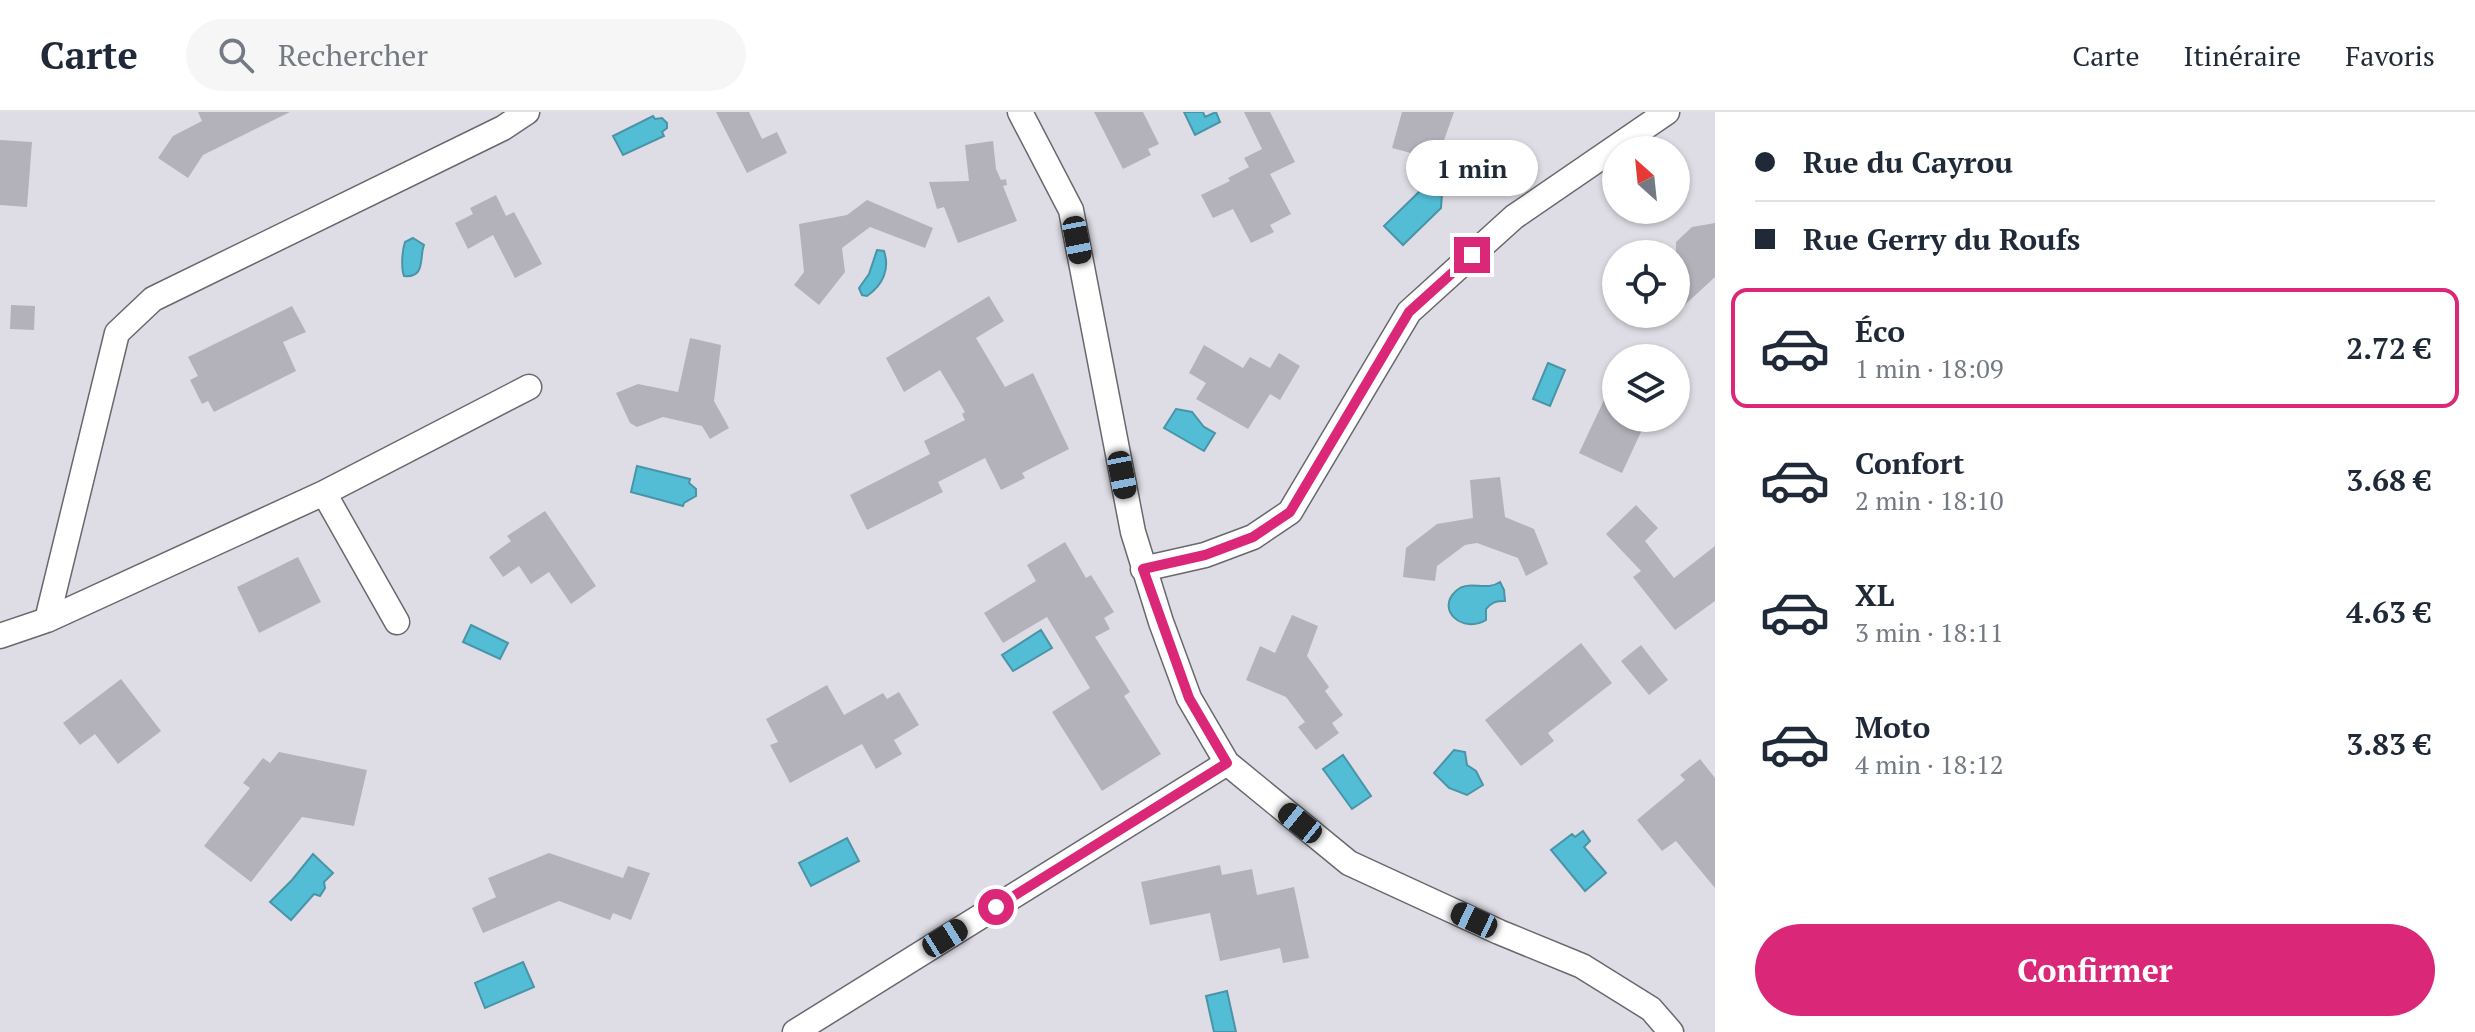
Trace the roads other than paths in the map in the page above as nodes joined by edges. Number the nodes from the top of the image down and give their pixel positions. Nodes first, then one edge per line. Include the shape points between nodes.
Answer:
1 (527, 112) edge
2 (1020, 112) edge
3 (1667, 112) edge
4 (529, 387) dead end
5 (324, 493) junction
6 (1143, 569) junction
7 (47, 620) junction
8 (397, 622) dead end
9 (0, 636) edge
10 (1227, 763) junction
11 (795, 1032) edge
12 (1671, 1032) edge

1 - 7 street via 153,299 117,333
2 - 6 street via 1071,210
3 - 6 street via 1514,217 1409,312 1290,512 1253,537
4 - 5 street
5 - 7 street
5 - 8 street
6 - 10 street via 1189,698
7 - 9 street
10 - 11 street
10 - 12 street via 1349,863 1582,966 1651,1009

